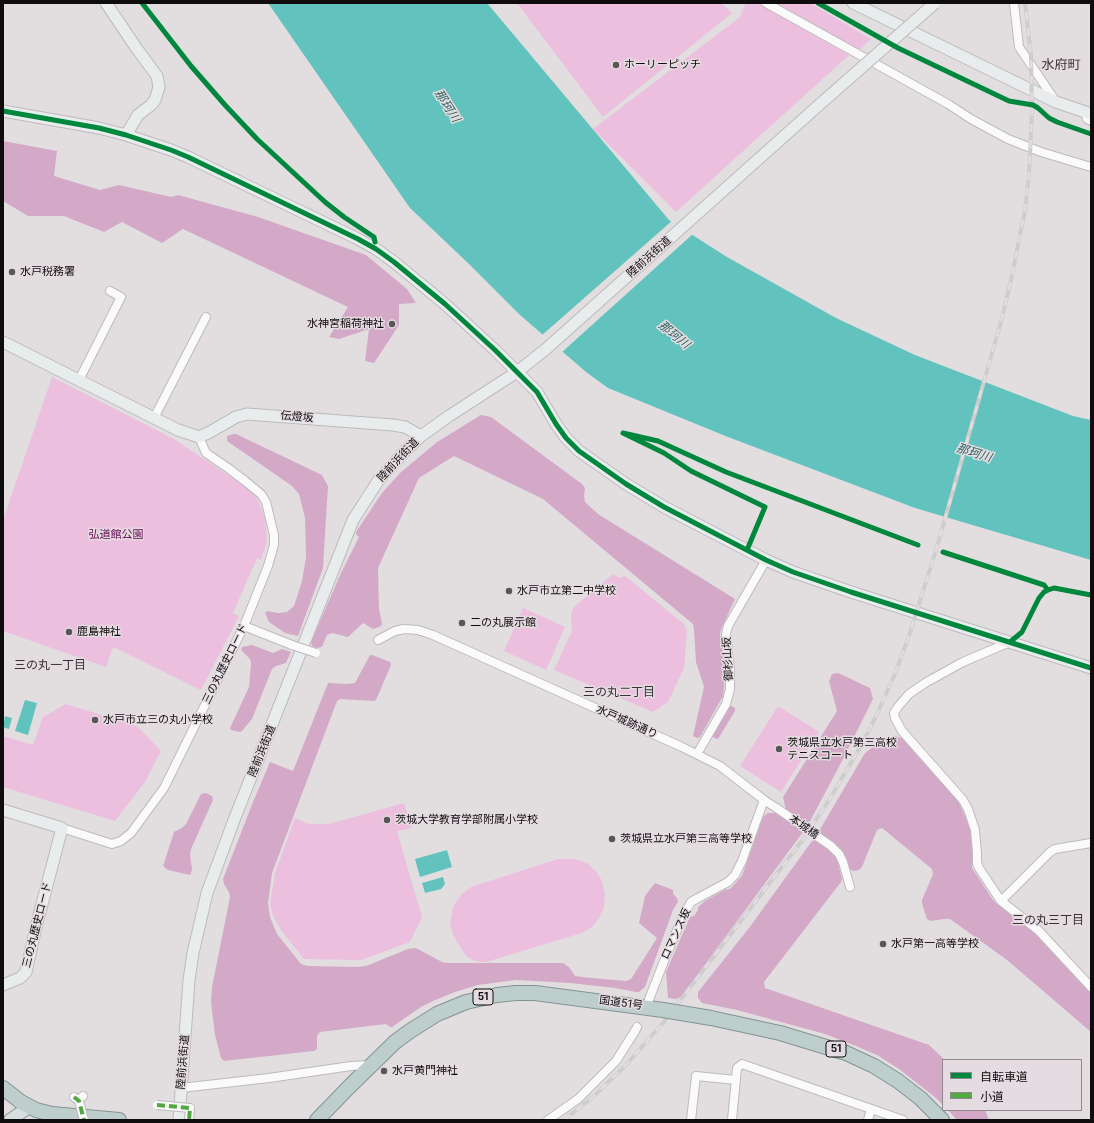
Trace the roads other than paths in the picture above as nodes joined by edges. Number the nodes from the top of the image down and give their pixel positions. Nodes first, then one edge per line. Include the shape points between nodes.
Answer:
1 (106, 3) edge
2 (766, 3) edge
3 (853, 3) edge
4 (935, 3) edge
5 (1014, 3) edge
6 (1056, 102) junction
7 (3, 111) edge
8 (1089, 116) edge
9 (126, 135) junction
10 (1091, 167) edge
11 (110, 291) dead end
12 (206, 317) dead end
13 (3, 342) edge
14 (517, 372) junction
15 (79, 380) junction
16 (154, 418) junction
17 (421, 436) junction
18 (199, 437) junction
19 (766, 560) junction
20 (244, 626) junction
21 (378, 640) dead end
22 (1010, 642) junction
23 (317, 653) dead end
24 (1091, 668) edge
25 (697, 754) junction
26 (764, 800) junction
27 (3, 810) edge
28 (62, 828) junction
29 (1091, 843) edge
30 (850, 887) dead end
31 (1001, 901) junction
32 (3, 985) edge
33 (1091, 987) edge
34 (646, 1007) junction
35 (637, 1026) dead end
36 (370, 1065) junction
37 (736, 1080) junction
38 (3, 1088) edge
39 (180, 1088) junction
40 (79, 1098) dead end
41 (157, 1105) dead end
42 (29, 1107) junction
43 (871, 1109) junction
44 (10, 1120) edge
45 (84, 1120) edge
46 (119, 1120) edge
47 (179, 1120) edge
48 (190, 1120) edge
49 (317, 1120) edge
50 (548, 1120) edge
51 (691, 1120) edge
52 (732, 1120) edge
53 (868, 1120) edge
54 (903, 1120) edge
55 (942, 1120) edge

1 - 9 street via 157,76 159,87 155,100 138,115
2 - 10 street via 1008,139
3 - 6 street
4 - 14 street, 陸前浜街道, bridge
5 - 6 street via 1019,48
6 - 8 street
7 - 9 street
9 - 14 street via 188,157 376,249 445,304
11 - 15 street via 121,297
12 - 16 street
13 - 15 street
14 - 17 street, 陸前浜街道
14 - 19 street via 536,392 566,438 596,464 664,507
15 - 16 street
16 - 18 street
17 - 18 street, 伝燈坂 via 393,425 247,414 236,417
17 - 39 street, 陸前浜街道 via 378,480 353,520 218,862 207,893 193,953
18 - 20 street, 三の丸歴史ロード via 206,453 261,494 269,510 274,545
19 - 22 street via 851,592
19 - 25 street, 御杉山坂 via 728,626 726,634 730,689 726,704
20 - 23 street, bridge
20 - 28 street, 三の丸歴史ロード via 164,788 131,833 121,842 112,844
21 - 25 street, 水戸城跡通り via 404,629 433,635
22 - 24 street
22 - 31 street via 963,662 925,683 904,698 894,713 894,718 902,731 963,800 976,830 976,863
25 - 26 street, 水戸城跡通り via 720,766
26 - 30 street, 本城橋, bridge via 839,854
26 - 34 street, ロマンス坂 via 735,875 728,882 691,902 684,914
27 - 28 street, 三の丸歴史ロード
28 - 32 street, 三の丸歴史ロード via 26,972 20,978
29 - 31 street via 1050,852
31 - 33 street via 1038,930
34 - 36 highway, 国道51号 / 51 via 535,993 482,998 455,1006 424,1021 395,1042
34 - 55 highway, 国道51号 / 51, bridge via 780,1032 846,1053 898,1081
35 - 50 street via 616,1061 578,1099
36 - 39 street
36 - 49 highway, 国道51号 / 51
37 - 43 street via 737,1068 742,1064
37 - 51 street via 696,1076
37 - 52 street
38 - 42 highway
39 - 47 street, 陸前浜街道
40 - 45 street, bridge
41 - 48 street, bridge via 190,1108
42 - 44 main road
42 - 46 highway via 52,1114
43 - 53 street
43 - 54 street

